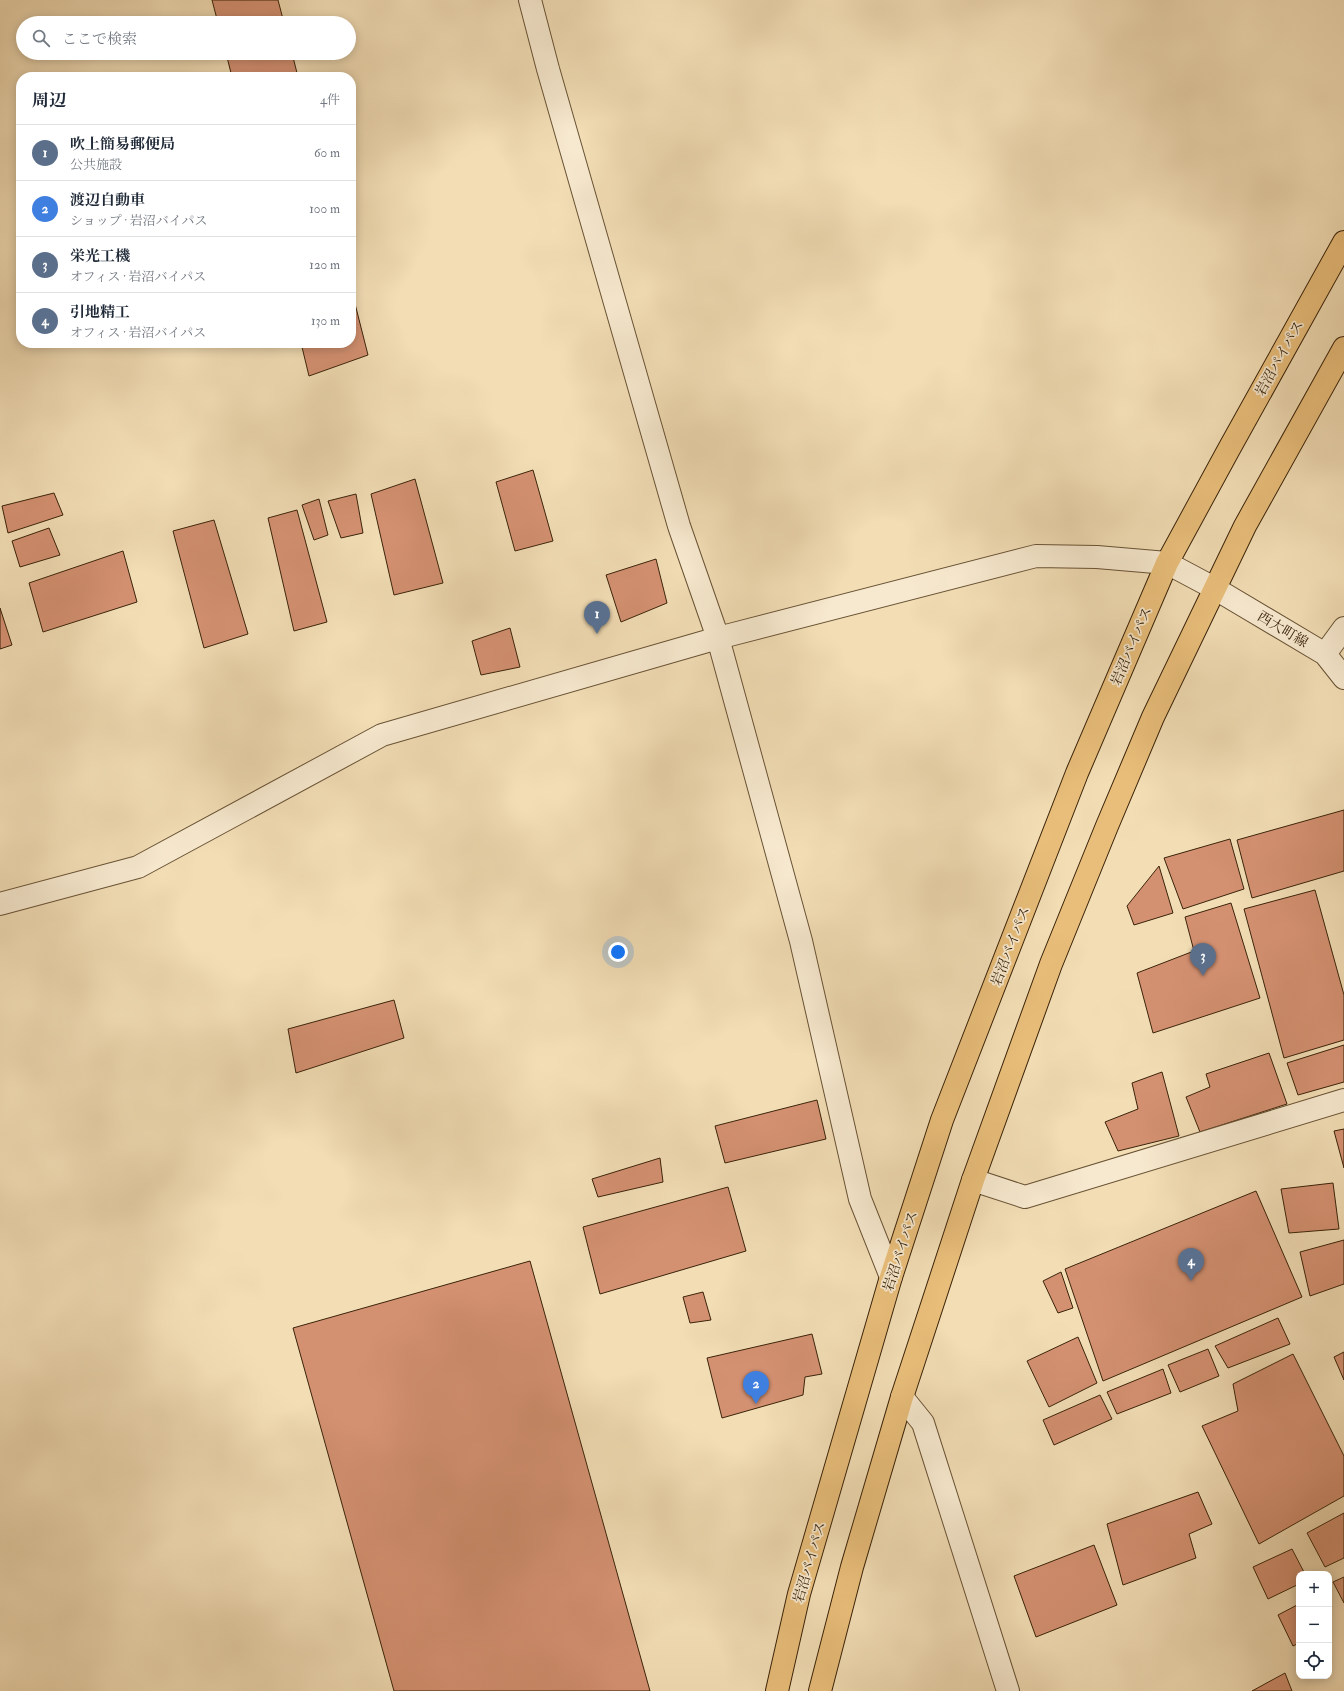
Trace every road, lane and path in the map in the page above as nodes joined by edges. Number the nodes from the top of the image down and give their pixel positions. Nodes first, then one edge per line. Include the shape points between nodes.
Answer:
1 (530, 0) edge
2 (1344, 242) edge
3 (1344, 348) edge
4 (1168, 563) junction
5 (1214, 588) junction
6 (1344, 628) edge
7 (718, 638) junction
8 (1326, 654) junction
9 (1344, 678) edge
10 (0, 904) edge
11 (1344, 1100) edge
12 (973, 1180) junction
13 (891, 1277) junction
14 (902, 1397) junction
15 (777, 1691) edge
16 (820, 1691) edge
17 (1008, 1691) edge

1 - 7 street via 679,526
2 - 4 highway, 岩沼バイパス
3 - 5 highway via 1245,526
4 - 5 street, 西大町線
4 - 7 street via 1097,557 1036,556
4 - 13 highway, 岩沼バイパス via 1076,773 942,1120
5 - 8 street, 西大町線
5 - 12 highway via 1153,717 1106,826 1051,964
6 - 8 street
7 - 10 street via 382,735 138,867
7 - 13 street via 801,941 860,1199
8 - 9 street, 西大町線
11 - 12 street via 1025,1197
12 - 14 highway
13 - 15 highway, 岩沼バイパス via 799,1594
14 - 16 highway via 852,1567
14 - 17 street via 923,1423

